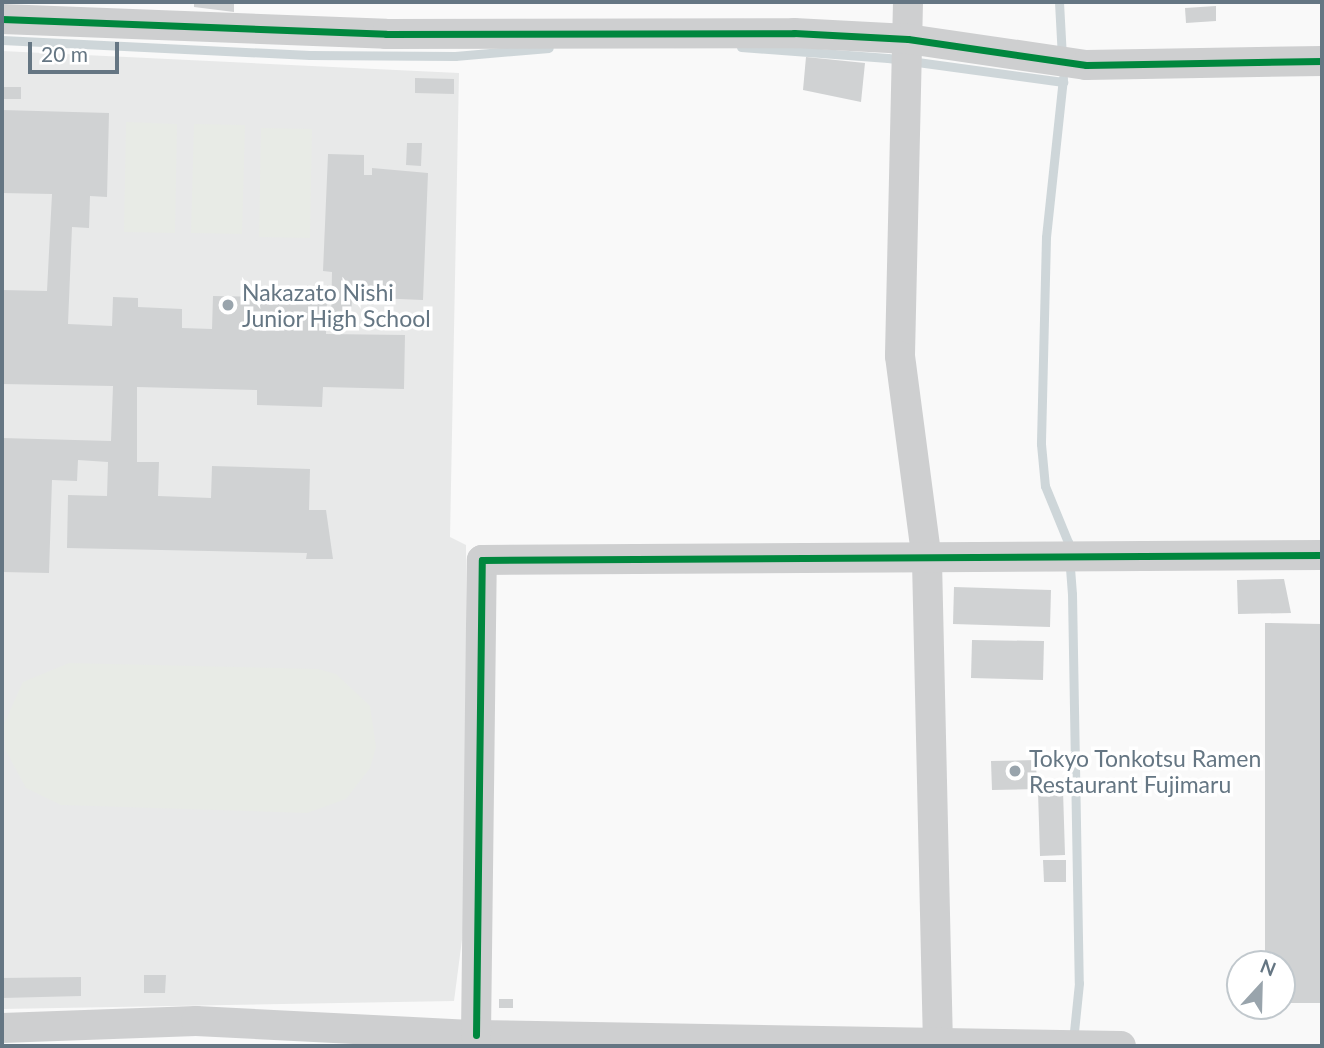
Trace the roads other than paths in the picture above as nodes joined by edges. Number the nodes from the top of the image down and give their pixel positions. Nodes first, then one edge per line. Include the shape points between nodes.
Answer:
1 (908, 2) edge
2 (2, 19) edge
3 (908, 39) junction
4 (1322, 61) edge
5 (1322, 555) edge
6 (927, 561) junction
7 (2, 1028) edge
8 (475, 1035) junction
9 (939, 1044) edge
10 (1121, 1046) edge

1 - 3 street
2 - 3 street via 386,34 565,30
3 - 4 street via 1086,65
3 - 6 street via 900,356
5 - 6 street
6 - 8 street via 482,560
6 - 9 street
7 - 8 street via 196,1021
8 - 9 street
9 - 10 street

